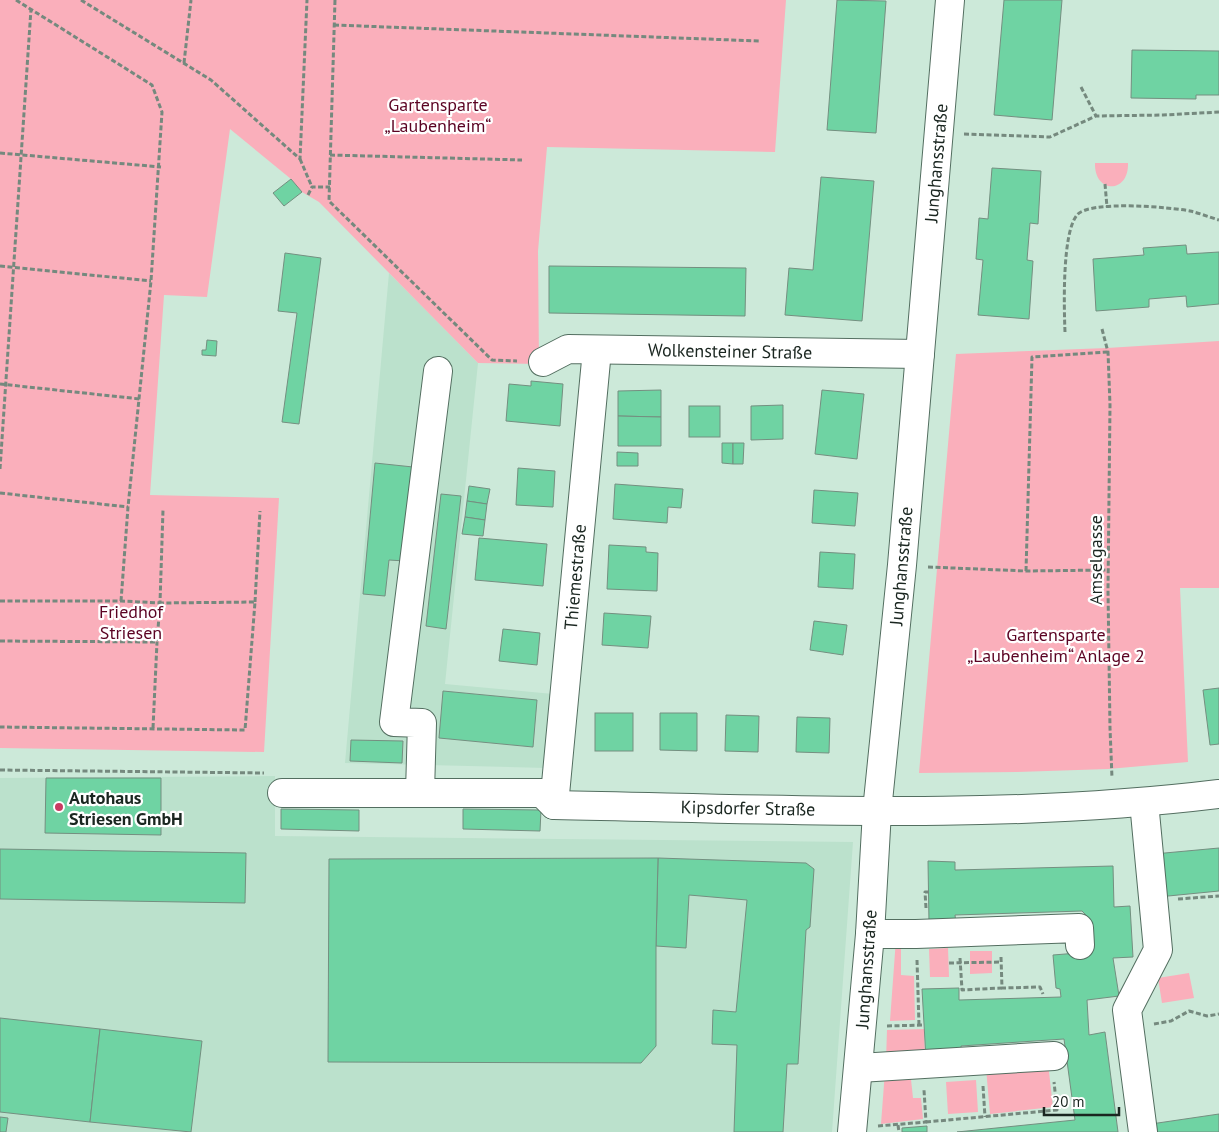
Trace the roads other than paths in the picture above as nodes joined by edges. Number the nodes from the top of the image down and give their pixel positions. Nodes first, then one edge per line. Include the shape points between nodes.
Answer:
1 (950, 0) edge
2 (596, 350) junction
3 (920, 354) junction
4 (543, 362) road end
5 (438, 371) dead end
6 (420, 792) junction
7 (282, 793) road end
8 (1219, 794) edge
9 (1144, 802) junction
10 (554, 805) junction
11 (877, 811) junction
12 (870, 934) junction
13 (1080, 945) dead end
14 (1052, 1056) road end
15 (858, 1068) junction
16 (852, 1130) edge
17 (1142, 1132) edge

1 - 3 street, Junghansstraße
2 - 3 street, Wolkensteiner Straße
2 - 4 street, Wolkensteiner Straße via 568,349
2 - 10 street, Thiemestraße
3 - 11 street, Junghansstraße
5 - 6 street via 394,722 422,723
6 - 7 street, Kipsdorfer Straße
6 - 10 street, Kipsdorfer Straße via 542,794
8 - 9 street, Kipsdorfer Straße
9 - 11 street, Kipsdorfer Straße
9 - 17 street via 1158,950 1127,1010
10 - 11 street, Kipsdorfer Straße
11 - 12 street, Junghansstraße
12 - 13 street via 1079,928
12 - 15 street, Junghansstraße
14 - 15 street
15 - 16 street, Junghansstraße

